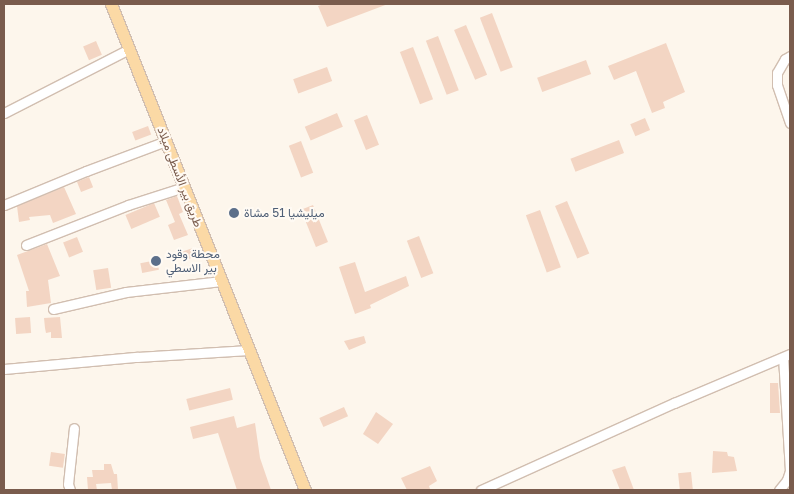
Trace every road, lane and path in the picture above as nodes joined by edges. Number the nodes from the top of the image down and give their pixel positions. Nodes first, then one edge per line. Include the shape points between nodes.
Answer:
1 (111, 4) edge
2 (129, 49) junction
3 (790, 56) edge
4 (4, 113) edge
5 (790, 123) edge
6 (166, 141) junction
7 (184, 186) junction
8 (4, 205) edge
9 (26, 245) dead end
10 (222, 280) junction
11 (53, 309) dead end
12 (248, 350) junction
13 (787, 356) edge
14 (4, 369) edge
15 (74, 428) dead end
16 (70, 490) edge
17 (305, 490) edge
18 (481, 490) edge
19 (778, 490) edge

1 - 2 main road, طريق بير الأسطى ميلاد
2 - 4 street
2 - 6 main road, طريق بير الأسطى ميلاد
3 - 5 street via 777,73 777,85
6 - 7 main road, طريق بير الأسطى ميلاد
6 - 8 street
7 - 9 street
7 - 10 main road, طريق بير الأسطى ميلاد
10 - 11 street via 126,292
10 - 12 main road, طريق بير الأسطى ميلاد
12 - 14 street
12 - 17 main road, طريق بير الأسطى ميلاد
13 - 18 street
13 - 19 street via 790,471
15 - 16 street

